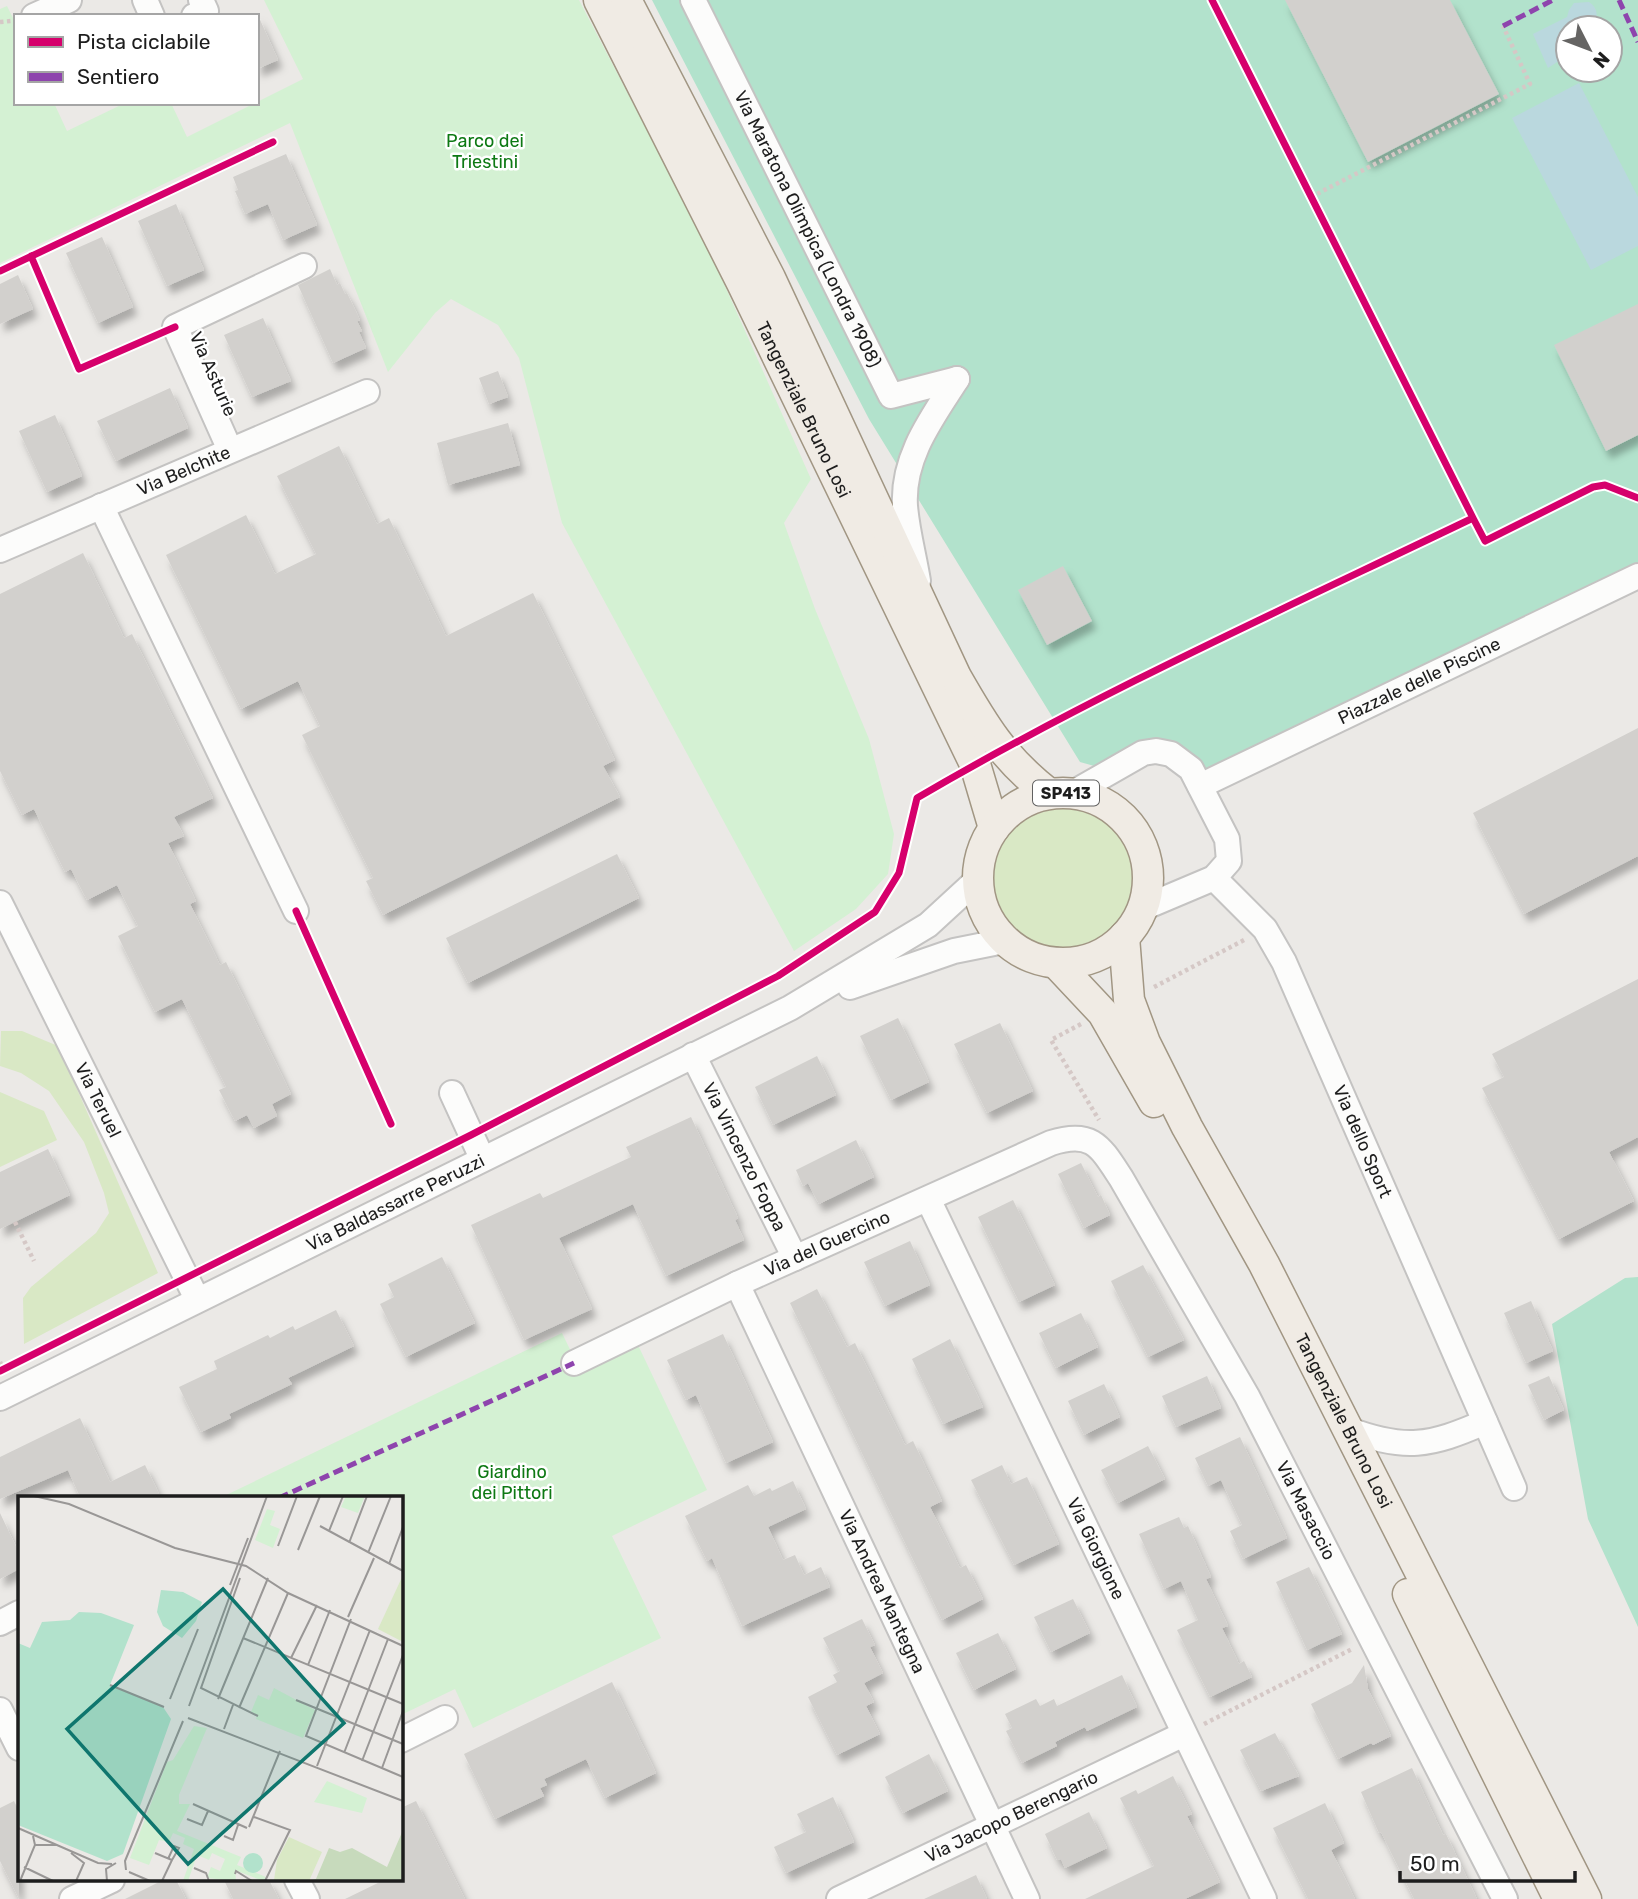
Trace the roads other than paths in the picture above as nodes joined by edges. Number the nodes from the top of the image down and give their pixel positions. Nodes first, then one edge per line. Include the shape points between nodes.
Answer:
1 (69, 0) edge
2 (201, 0) edge
3 (599, 0) edge
4 (626, 0) edge
5 (693, 0) edge
6 (38, 14) edge
7 (199, 14) edge
8 (304, 265) dead end
9 (367, 392) dead end
10 (230, 450) junction
11 (102, 506) junction
12 (0, 550) edge
13 (1638, 576) edge
14 (923, 608) junction
15 (1200, 786) junction
16 (1061, 793) junction
17 (994, 828) junction
18 (1214, 878) junction
19 (978, 879) junction
20 (0, 903) edge
21 (1143, 908) junction
22 (296, 911) dead end
23 (1124, 937) junction
24 (1004, 942) junction
25 (1056, 963) junction
26 (790, 1008) junction
27 (693, 1055) junction
28 (452, 1093) dead end
29 (1084, 1138) joint
30 (482, 1158) junction
31 (928, 1199) junction
32 (795, 1258) junction
33 (737, 1284) junction
34 (197, 1299) junction
35 (574, 1363) dead end
36 (0, 1398) edge
37 (1485, 1422) junction
38 (1347, 1429) junction
39 (1514, 1488) dead end
40 (18, 1614) edge
41 (0, 1623) edge
42 (0, 1710) edge
43 (445, 1718) dead end
44 (1184, 1734) junction
45 (402, 1740) edge
46 (18, 1746) edge
47 (993, 1826) junction
48 (298, 1882) edge
49 (307, 1899) edge
50 (839, 1899) edge
51 (1027, 1899) edge
52 (1264, 1899) edge
53 (1505, 1899) edge
54 (1559, 1899) edge
55 (1586, 1899) edge

1 - 6 street
2 - 7 street via 206,11
3 - 17 main road, Tangenziale Bruno Losi via 975,764
4 - 14 main road, Tangenziale Bruno Losi via 770,278
5 - 14 street, Via Maratona Olimpica (Londra 1908) via 891,396 957,379 920,437 906,482 905,507
8 - 10 street, Via Asturie via 175,327
9 - 10 street, Via Belchite
10 - 11 street, Via Belchite
11 - 12 street, Via Belchite
11 - 22 street
13 - 15 street, Piazzale delle Piscine
14 - 16 main road, Tangenziale Bruno Losi via 983,723 1021,772
15 - 16 street via 1181,760 1156,751
15 - 18 street via 1229,852 1228,861
16 - 17 main road, SP413 via 1025,801
16 - 21 main road, SP413 via 1095,799 1118,812 1135,832 1146,856
17 - 19 main road, SP413
18 - 21 street
18 - 37 street, Via dello Sport via 1265,929 1284,962
19 - 24 main road, SP413 via 978,895 988,920
19 - 26 street, Via Baldassarre Peruzzi via 928,925
20 - 34 street, Via Teruel
21 - 23 main road, SP413
23 - 25 main road, SP413 via 1110,950 1086,961
23 - 38 main road, Tangenziale Bruno Losi via 1129,1000 1145,1043
24 - 25 main road, SP413 via 1026,956
24 - 26 street, Via Baldassarre Peruzzi via 918,962
25 - 54 main road, Tangenziale Bruno Losi via 1103,1013 1249,1268
26 - 27 street, Via Baldassarre Peruzzi
27 - 30 street, Via Baldassarre Peruzzi
27 - 32 street, Via Vincenzo Foppa
28 - 30 street
29 - 31 street, Via del Guercino via 1051,1143
29 - 53 street, Via Masaccio via 1101,1147 1214,1336
30 - 34 street, Via Baldassarre Peruzzi
31 - 32 street, Via del Guercino
31 - 44 street, Via Giorgione
32 - 33 street, Via del Guercino
33 - 35 street, Via del Guercino
33 - 47 street, Via Andrea Mantegna
34 - 36 street, Via Baldassarre Peruzzi
37 - 38 street via 1424,1443 1397,1444
37 - 39 street, Via dello Sport
38 - 55 main road, Tangenziale Bruno Losi
40 - 41 street
42 - 46 street
43 - 45 street
44 - 47 street, Via Jacopo Berengario
44 - 52 street, Via Giorgione
47 - 50 street, Via Jacopo Berengario
47 - 51 street, Via Andrea Mantegna
48 - 49 street

